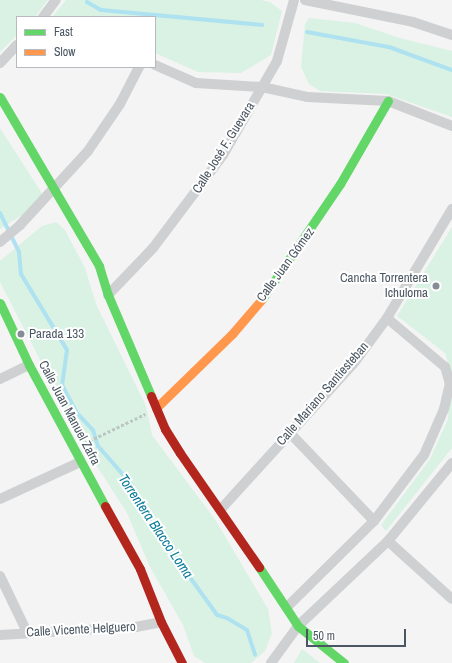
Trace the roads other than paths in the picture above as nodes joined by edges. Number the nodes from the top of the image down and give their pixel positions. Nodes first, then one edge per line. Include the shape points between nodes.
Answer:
1 (56, 0) edge
2 (294, 0) edge
3 (305, 0) edge
4 (44, 16) edge
5 (452, 35) edge
6 (16, 46) edge
7 (0, 63) edge
8 (156, 65) edge
9 (138, 68) edge
10 (262, 87) junction
11 (0, 97) edge
12 (388, 101) junction
13 (452, 126) edge
14 (55, 187) junction
15 (452, 209) edge
16 (2, 240) edge
17 (108, 295) junction
18 (0, 303) edge
19 (387, 318) junction
20 (29, 365) junction
21 (0, 379) edge
22 (156, 408) junction
23 (289, 432) junction
24 (80, 462) junction
25 (452, 463) edge
26 (0, 499) edge
27 (221, 509) junction
28 (374, 521) junction
29 (388, 541) junction
30 (0, 576) edge
31 (452, 599) edge
32 (287, 607) junction
33 (161, 622) junction
34 (298, 626) junction
35 (27, 632) junction
36 (0, 636) edge
37 (182, 663) edge
38 (271, 663) edge
39 (344, 663) edge

1 - 4 street
2 - 10 street, Calle José F. Guevara via 277,61
3 - 5 street via 413,22
6 - 7 street
8 - 10 street via 196,83
9 - 14 street via 120,104 88,151
10 - 12 street via 307,97
10 - 17 street, Calle José F. Guevara via 223,155 192,198 153,248
11 - 14 street
12 - 13 street
12 - 22 street, Calle Juan Gómez via 340,184 267,293 226,339
14 - 16 street via 20,225
14 - 17 street via 99,266
15 - 19 street, Calle Mariano Santiesteban
17 - 22 street
18 - 20 street, Calle Juan Manuel Zafra
19 - 23 street, Calle Mariano Santiesteban via 354,362
19 - 28 street via 434,356 444,367 450,384 444,409 424,455
20 - 21 street
20 - 24 street, Calle Juan Manuel Zafra
22 - 27 street via 180,453
23 - 27 street, Calle Mariano Santiesteban
23 - 28 street
24 - 26 street
24 - 33 street, Calle Juan Manuel Zafra via 140,569
25 - 29 street
27 - 32 street
28 - 32 street
29 - 31 street
29 - 34 street
30 - 35 street
32 - 34 street
33 - 35 street, Calle Vicente Helguero via 136,628
33 - 37 street, Calle Juan Manuel Zafra
34 - 38 street
34 - 39 street
35 - 36 street, Calle Vicente Helguero

